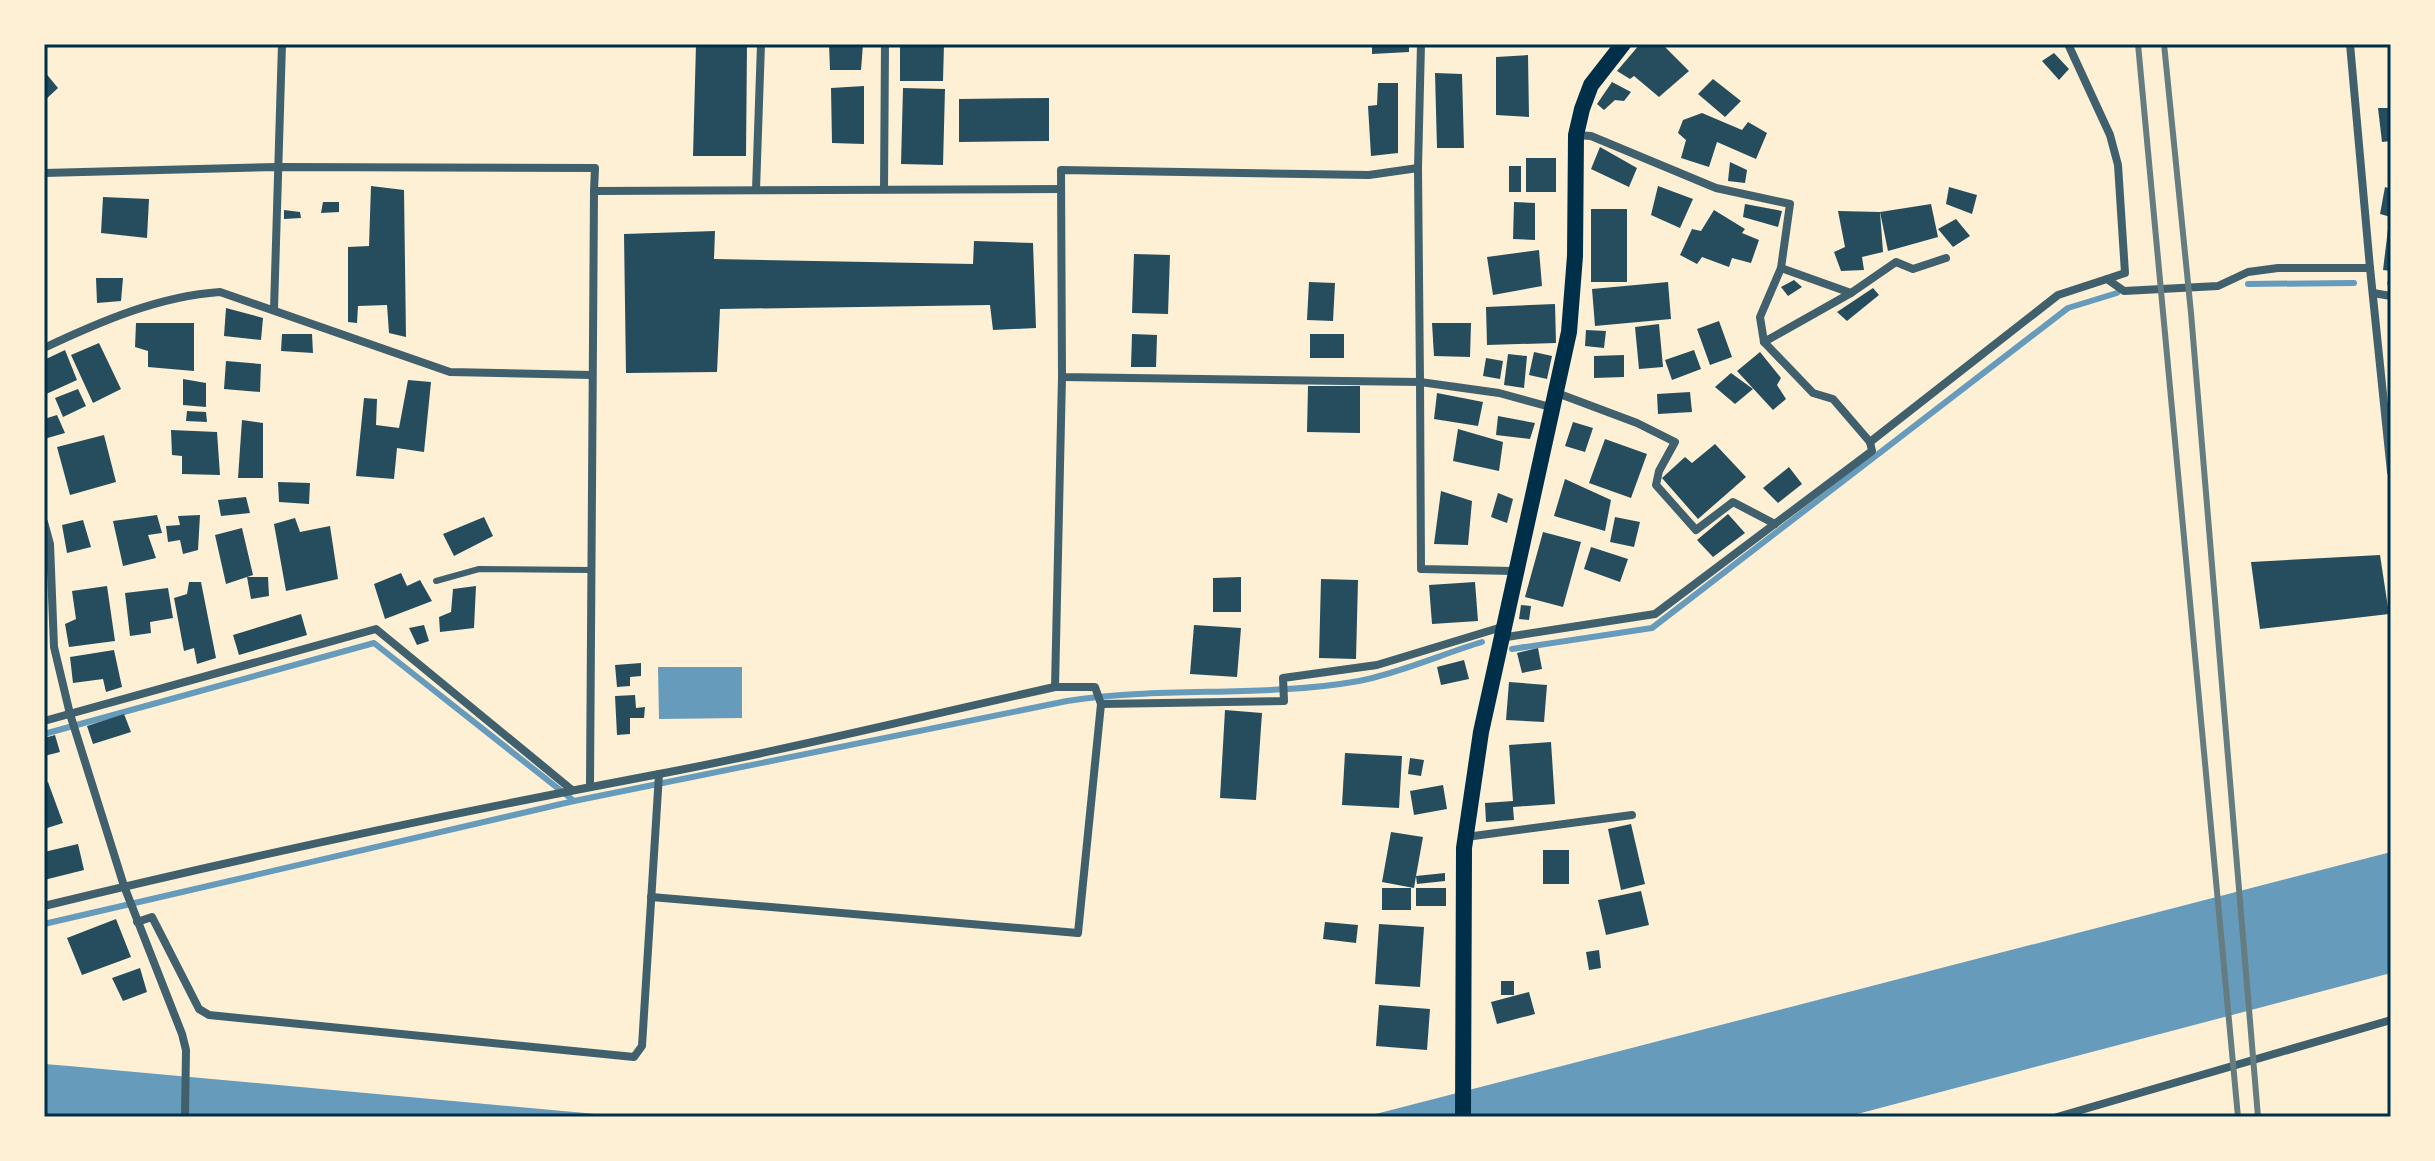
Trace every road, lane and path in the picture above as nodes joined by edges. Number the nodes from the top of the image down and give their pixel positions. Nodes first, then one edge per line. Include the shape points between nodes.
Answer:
1 (282, 44) edge
2 (761, 44) edge
3 (885, 44) edge
4 (1421, 44) edge
5 (1623, 44) edge
6 (2068, 44) edge
7 (2350, 44) edge
8 (1576, 135) junction
9 (278, 167) junction
10 (1418, 168) junction
11 (44, 173) edge
12 (884, 189) junction
13 (1061, 189) junction
14 (756, 190) junction
15 (594, 191) junction
16 (1946, 258) dead end
17 (1781, 268) junction
18 (2370, 268) junction
19 (2107, 279) junction
20 (1851, 293) junction
21 (2373, 293) junction
22 (2391, 296) edge
23 (274, 309) junction
24 (1764, 342) junction
25 (44, 348) edge
26 (591, 375) junction
27 (1062, 377) junction
28 (1420, 382) junction
29 (1555, 401) junction
30 (1870, 442) junction
31 (2391, 472) edge
32 (44, 522) edge
33 (1775, 524) junction
34 (591, 570) junction
35 (1513, 571) junction
36 (436, 581) dead end
37 (1500, 632) junction
38 (1055, 687) junction
39 (1101, 704) junction
40 (70, 714) junction
41 (44, 721) edge
42 (659, 774) junction
43 (590, 785) junction
44 (572, 790) junction
45 (1632, 815) dead end
46 (1466, 837) junction
47 (124, 886) junction
48 (651, 897) junction
49 (44, 906) edge
50 (137, 922) junction
51 (2391, 1020) edge
52 (185, 1117) edge
53 (1463, 1117) edge
54 (2057, 1117) edge

1 - 9 street
2 - 14 street
3 - 12 street
4 - 10 street
5 - 8 main road via 1591,85
6 - 19 street via 2110,135 2118,165 2125,273
7 - 18 street
8 - 17 street via 1591,136 1716,188 1790,204
8 - 29 main road via 1569,332
9 - 11 street
9 - 15 street via 595,168
9 - 23 street
10 - 13 street via 1369,175 1061,170
10 - 28 street
12 - 13 street
12 - 14 street
13 - 27 street
14 - 15 street
15 - 26 street
16 - 20 street via 1913,269 1896,262
17 - 20 street
17 - 24 street via 1760,317
18 - 19 street via 2278,268 2248,272 2218,286 2124,291
18 - 21 street
19 - 30 street via 2058,295
20 - 24 street
21 - 22 street
21 - 31 street
23 - 25 street via 220,292 195,294 99,321
23 - 26 street via 450,372
24 - 30 street via 1813,393 1833,399
26 - 34 street
27 - 28 street
27 - 38 street
28 - 29 street
28 - 35 street via 1421,569
29 - 33 street via 1637,423 1675,442 1656,485 1696,530 1733,502
29 - 35 main road
30 - 33 street via 1872,451
32 - 40 street via 50,544 54,647
33 - 37 street via 1655,614
34 - 36 lane via 479,569
34 - 43 street
35 - 37 main road
37 - 39 street via 1377,665 1283,678 1284,701
37 - 46 main road
38 - 39 street via 1095,687
38 - 42 street
39 - 48 street via 1078,933
40 - 41 street
40 - 44 street via 376,629
40 - 47 street
42 - 43 street
42 - 48 street
43 - 44 street
44 - 47 street
45 - 46 street
46 - 53 main road
47 - 49 street
47 - 50 street
48 - 50 street via 642,1046 634,1057 209,1015 199,1009 152,917
50 - 52 street via 186,1050
51 - 54 street

